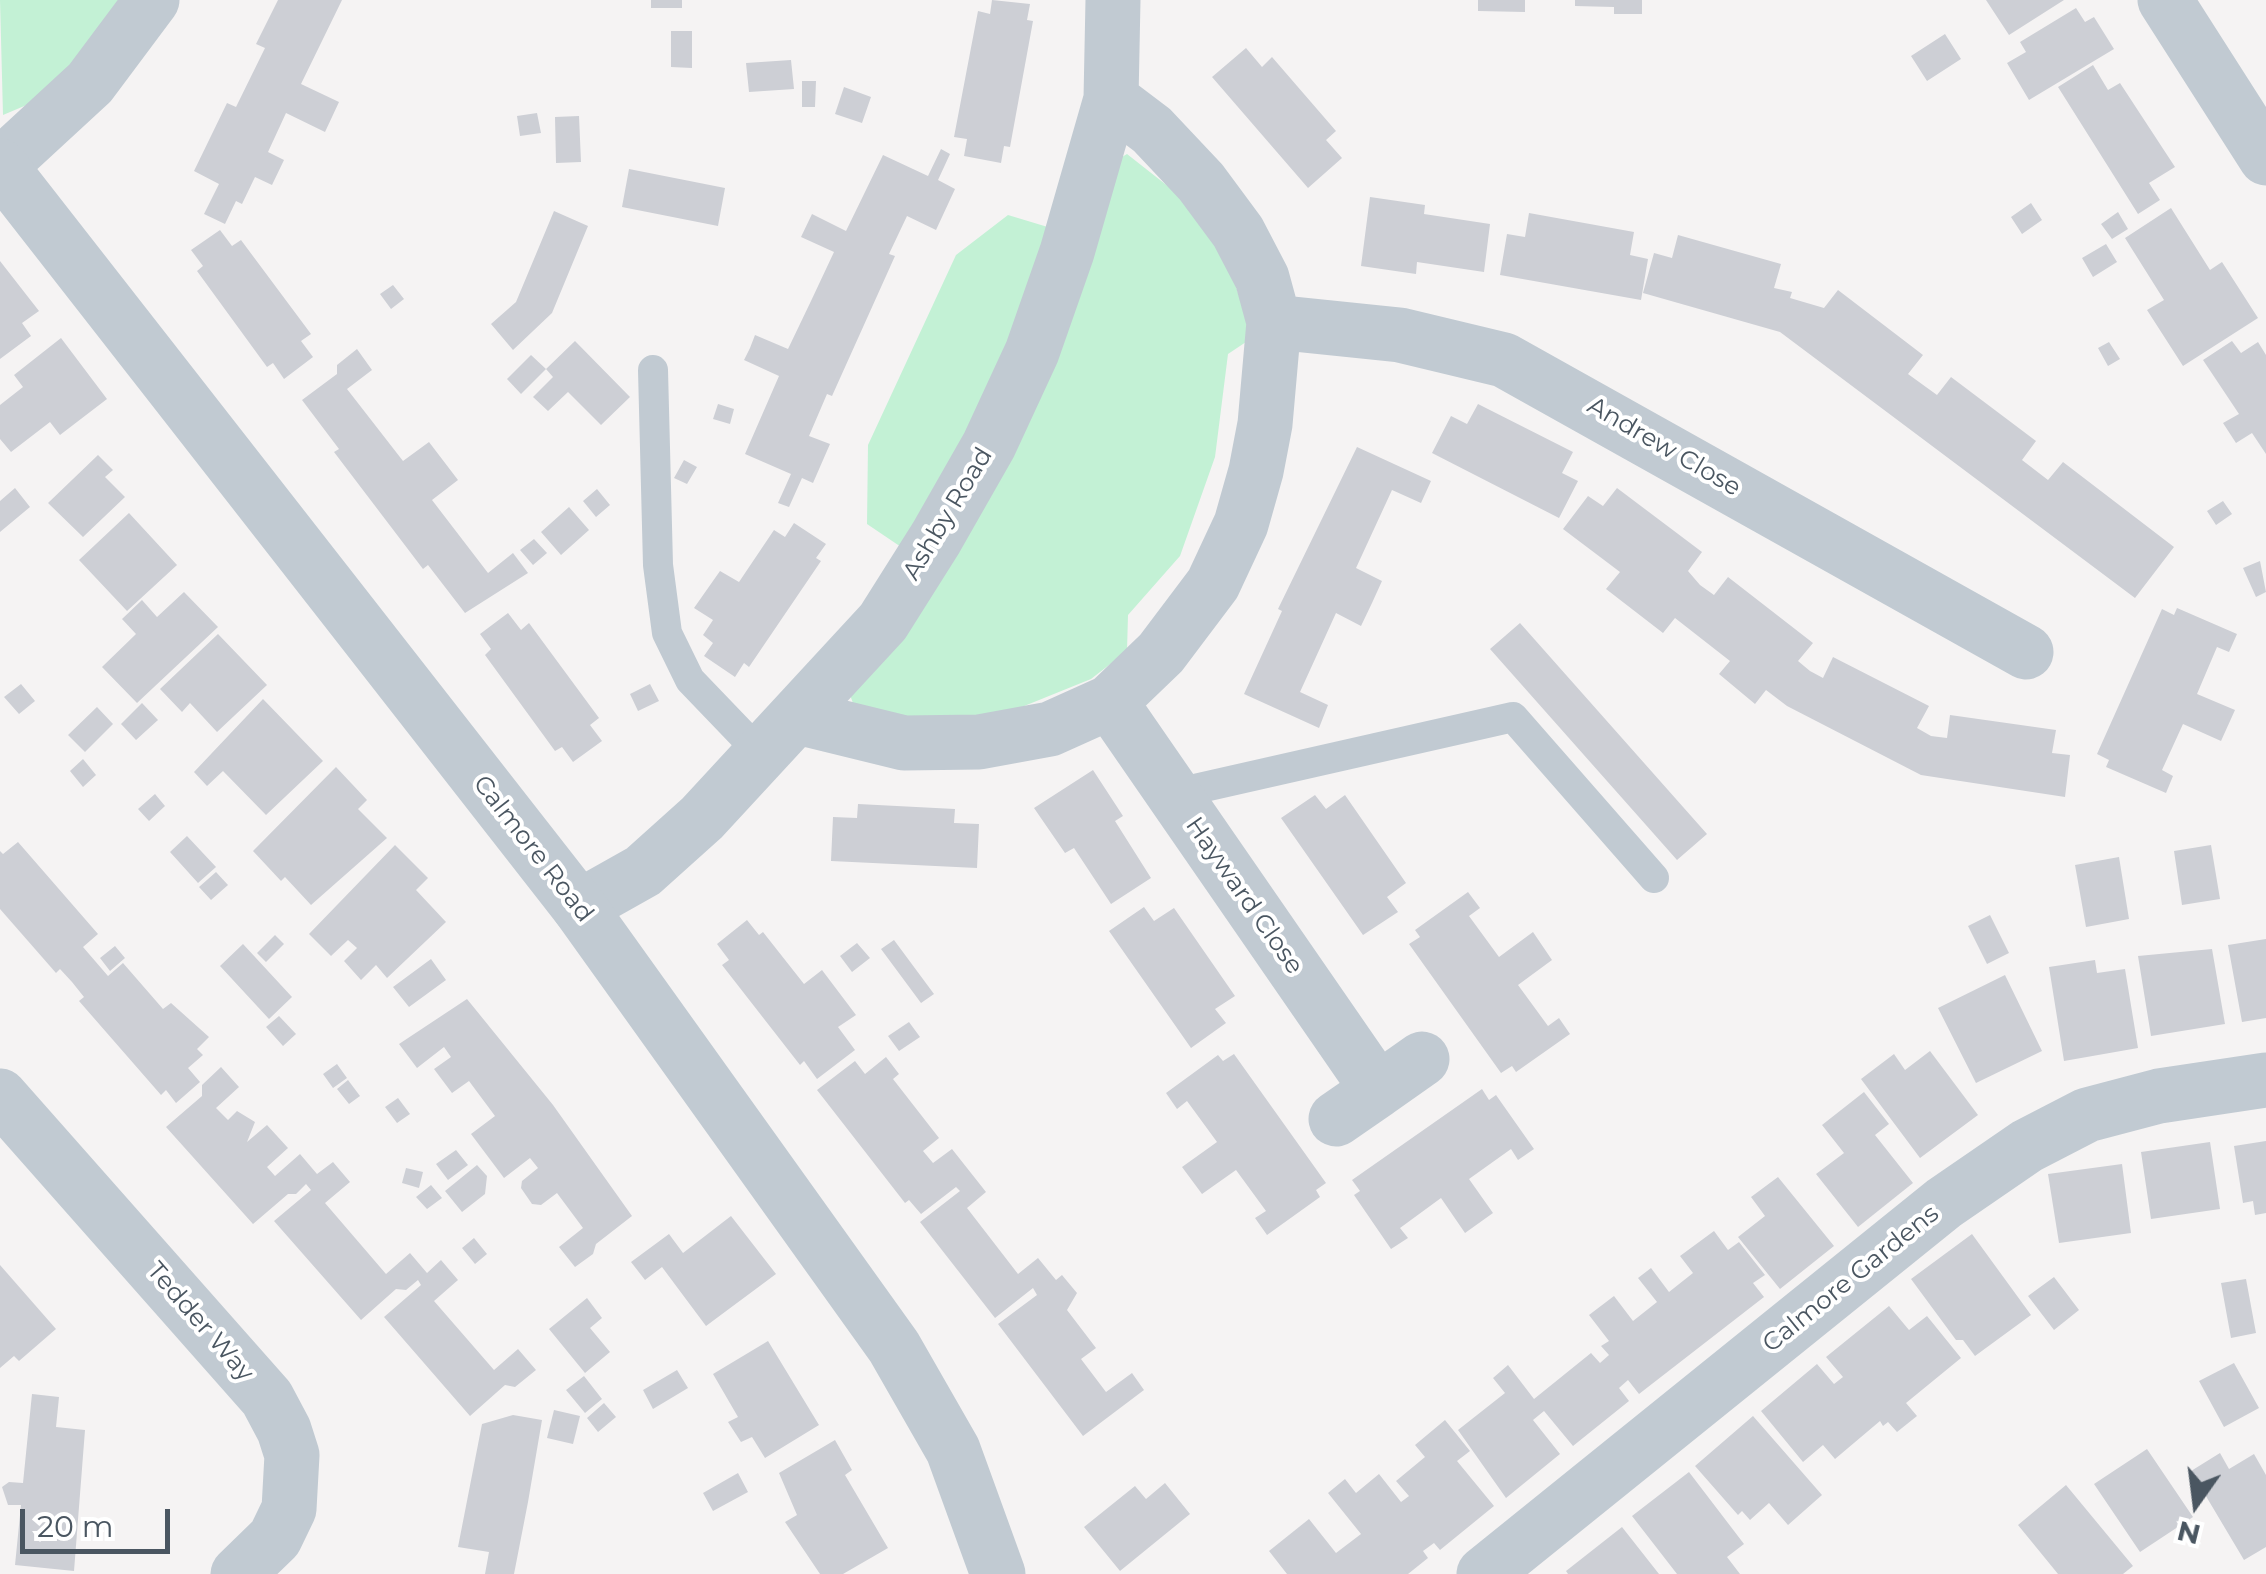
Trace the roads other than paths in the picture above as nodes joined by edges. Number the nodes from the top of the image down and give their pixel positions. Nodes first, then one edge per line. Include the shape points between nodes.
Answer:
1 (152, 0) edge
2 (1112, 0) edge
3 (2165, 0) edge
4 (1110, 99) junction
5 (2266, 158) edge
6 (0, 166) edge
7 (1274, 322) junction
8 (653, 370) dead end
9 (2026, 652) dead end
10 (1110, 702) junction
11 (780, 736) junction
12 (1173, 794) junction
13 (1654, 878) dead end
14 (579, 907) junction
15 (1422, 1059) dead end
16 (2266, 1080) edge
17 (0, 1096) edge
18 (238, 1574) edge
19 (998, 1574) edge
20 (1484, 1574) edge

1 - 6 street via 90,84
2 - 4 street, Ashby Road
3 - 5 street
4 - 7 street via 1152,130 1202,182 1262,278
4 - 11 street, Ashby Road via 1068,252 990,445 883,622
6 - 14 street, Calmore Road
7 - 9 street, Andrew Close via 1400,335 1504,360
7 - 10 street via 1266,424 1242,524 1213,584 1161,653
8 - 11 lane via 666,633 690,680
10 - 11 street via 1050,730 978,742
10 - 12 street, Hayward Close
11 - 14 street, Ashby Road via 642,871
12 - 13 lane via 1513,717
12 - 15 street, Hayward Close via 1357,1104
14 - 19 street, Calmore Road via 894,1347 953,1450
16 - 20 street, Calmore Gardens via 2086,1115 2027,1146 1944,1204
17 - 18 street, Tedder Way via 267,1398 284,1430 292,1455 290,1509 275,1538

